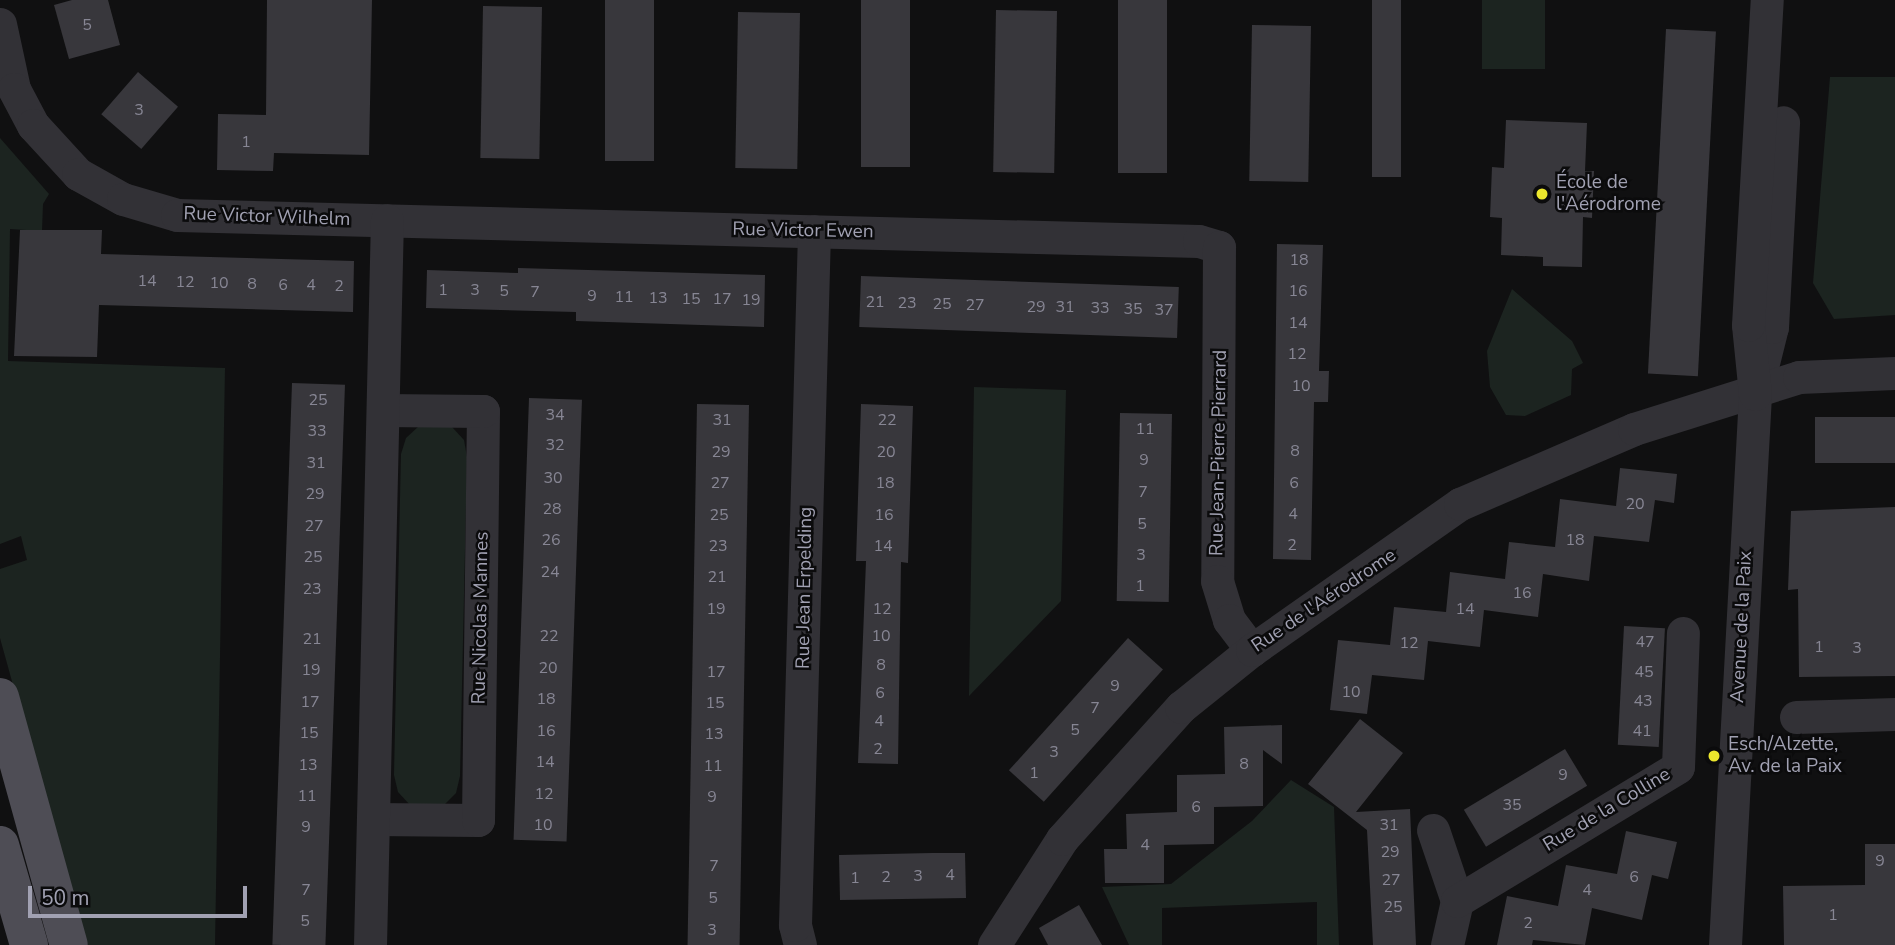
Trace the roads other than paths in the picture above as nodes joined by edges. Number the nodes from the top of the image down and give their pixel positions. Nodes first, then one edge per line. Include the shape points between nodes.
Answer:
1 (1767, 0) edge
2 (1790, 0) edge
3 (0, 24) edge
4 (387, 220) junction
5 (814, 231) junction
6 (1219, 247) joint
7 (1895, 373) edge
8 (1755, 394) junction
9 (383, 410) junction
10 (1683, 634) dead end
11 (1252, 650) junction
12 (0, 697) edge
13 (1895, 714) edge
14 (1796, 716) dead end
15 (0, 774) edge
16 (373, 819) junction
17 (1433, 830) dead end
18 (37, 835) junction
19 (0, 845) edge
20 (1457, 901) junction
21 (29, 945) edge
22 (69, 945) edge
23 (370, 945) edge
24 (800, 945) edge
25 (994, 945) edge
26 (1447, 945) edge
27 (1725, 945) edge

1 - 8 street, Avenue de la Paix via 1748,325
2 - 8 street, Avenue de la Paix via 1772,327
3 - 4 street, Rue Victor Wilhelm via 14,89 33,125 78,174 123,199 177,215
4 - 5 street, Rue Victor Ewen
4 - 9 street
5 - 6 street, Rue Victor Ewen via 1199,241
5 - 24 street, Rue Jean Erpelding via 795,925
6 - 11 street, Rue Jean-Pierre Pierrard via 1217,581 1229,620
7 - 8 street, Rue de l'Aérodrome via 1799,377
8 - 11 street, Rue de l'Aérodrome via 1634,429 1473,497
8 - 27 street, Avenue de la Paix
9 - 16 street
9 - 16 street, Rue Nicolas Mannes via 483,411 478,820
10 - 20 street, Rue de la Colline via 1678,767
11 - 25 street, Rue de l'Aérodrome via 1181,707 1113,777 1062,839
12 - 18 main road
13 - 14 street
15 - 18 main road via 7,800
16 - 23 street
17 - 20 street
18 - 22 main road
19 - 21 main road
20 - 26 street

